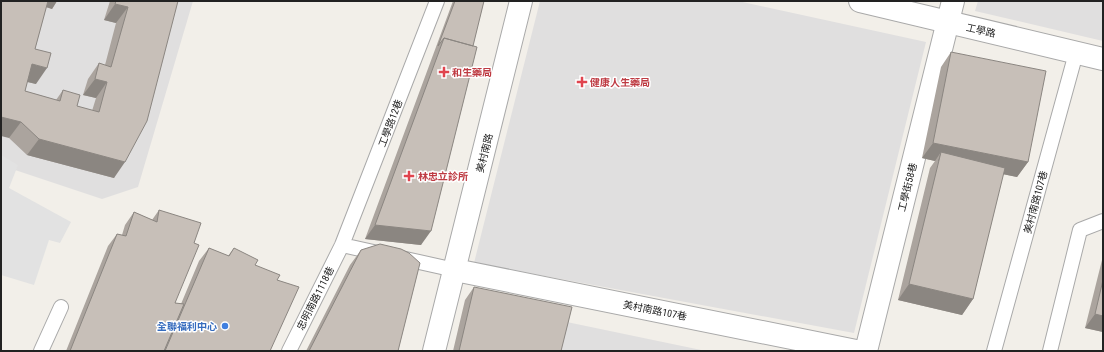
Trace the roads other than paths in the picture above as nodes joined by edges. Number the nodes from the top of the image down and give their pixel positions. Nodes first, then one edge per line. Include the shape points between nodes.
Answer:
1 (437, 1) edge
2 (520, 1) edge
3 (860, 1) edge
4 (953, 1) edge
5 (948, 22) junction
6 (1076, 52) junction
7 (1103, 59) edge
8 (1103, 221) edge
9 (342, 246) junction
10 (455, 270) junction
11 (61, 307) dead end
12 (41, 351) edge
13 (289, 351) edge
14 (434, 351) edge
15 (856, 351) edge
16 (866, 351) edge
17 (994, 351) edge
18 (1050, 351) edge

1 - 9 lane, 工學路12巷
2 - 10 street, 美村南路
3 - 5 street, 工學路
4 - 5 street, 工學街58巷
5 - 6 street, 工學路
5 - 16 street, 工學街58巷
6 - 7 street, 工學路
6 - 17 lane, 美村南路107巷
8 - 18 lane via 1080,230
9 - 10 lane
9 - 13 lane, 忠明南路1118巷
10 - 14 street, 美村南路
10 - 15 street, 美村南路107巷
11 - 12 lane

